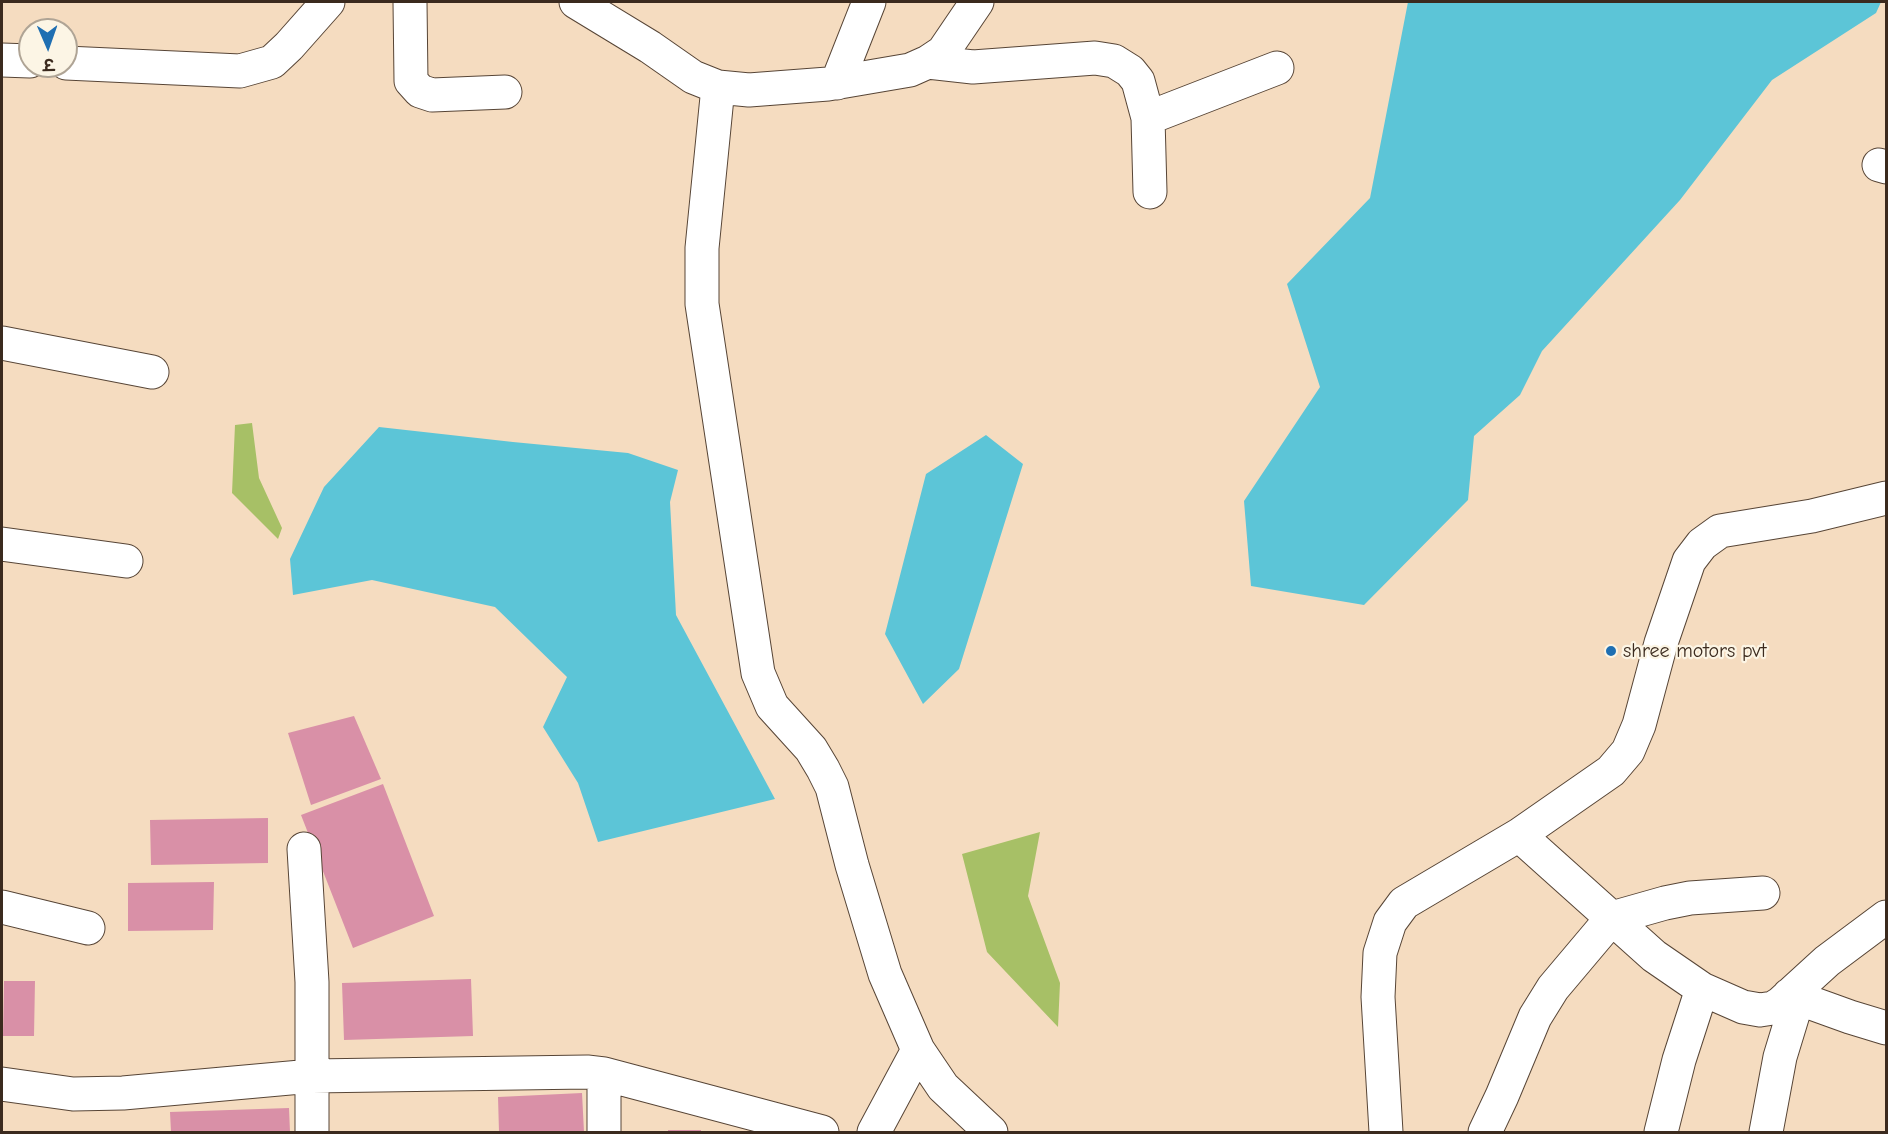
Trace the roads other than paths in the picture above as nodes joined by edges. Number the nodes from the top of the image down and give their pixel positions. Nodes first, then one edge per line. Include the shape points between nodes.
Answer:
1 (328, 2) edge
2 (410, 2) edge
3 (869, 2) edge
4 (977, 2) edge
5 (595, 6) edge
6 (2, 60) edge
7 (18, 61) edge
8 (928, 62) junction
9 (78, 64) edge
10 (1277, 68) dead end
11 (837, 83) junction
12 (718, 87) junction
13 (505, 92) dead end
14 (1148, 118) junction
15 (1150, 192) dead end
16 (2, 343) edge
17 (152, 372) dead end
18 (1887, 498) edge
19 (2, 544) edge
20 (126, 561) dead end
21 (1519, 835) junction
22 (304, 849) dead end
23 (1763, 892) dead end
24 (2, 907) edge
25 (1887, 917) edge
26 (1612, 918) junction
27 (88, 928) dead end
28 (1702, 989) junction
29 (1794, 997) junction
30 (1887, 1028) edge
31 (918, 1050) junction
32 (604, 1074) junction
33 (312, 1076) junction
34 (2, 1084) edge
35 (709, 1118) edge
36 (312, 1132) edge
37 (604, 1132) edge
38 (822, 1132) edge
39 (874, 1132) edge
40 (991, 1132) edge
41 (1386, 1132) edge
42 (1485, 1132) edge
43 (1661, 1132) edge
44 (1766, 1132) edge

1 - 9 street via 272,62 240,71
2 - 13 street via 411,81 420,91 432,95
3 - 11 street
4 - 8 street via 943,52
5 - 12 street via 693,77
6 - 7 street
8 - 11 street via 910,70
8 - 14 street via 973,67 1095,58 1114,61 1138,81
10 - 14 street
11 - 12 street via 749,90
12 - 31 street via 702,248 702,304 758,673 772,706 811,749 832,787 885,974
14 - 15 street
16 - 17 street
18 - 21 street via 1812,516 1720,531 1702,544 1689,561 1628,751 1611,771
19 - 20 street
21 - 26 street
21 - 41 street via 1404,903 1390,922 1380,953 1378,997
22 - 33 street via 312,982
23 - 26 street via 1690,898
24 - 27 street
25 - 29 street via 1827,961
26 - 28 street via 1654,956
26 - 42 street via 1553,988 1535,1017
28 - 29 street via 1760,1010
28 - 43 street
29 - 30 street
29 - 44 street
31 - 39 street
31 - 40 street via 943,1087
32 - 33 street
32 - 35 street
32 - 37 street
33 - 34 street via 123,1093 73,1094
33 - 36 street
35 - 38 street

